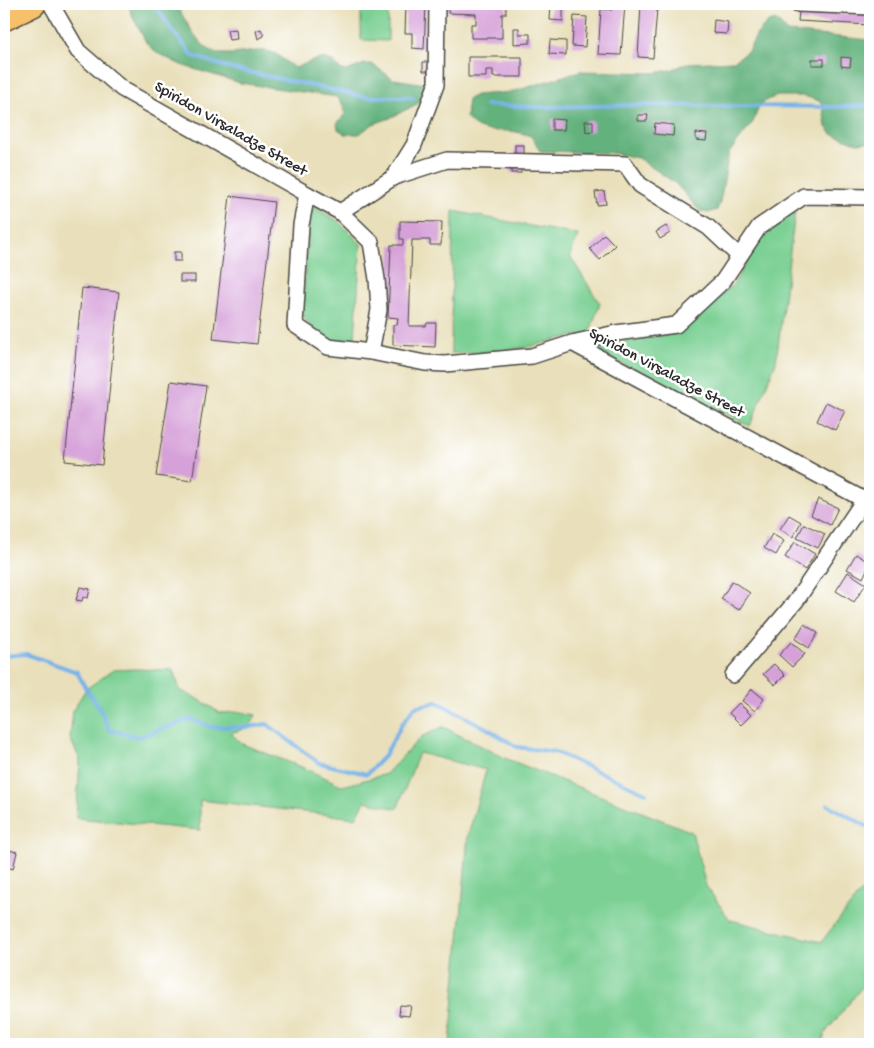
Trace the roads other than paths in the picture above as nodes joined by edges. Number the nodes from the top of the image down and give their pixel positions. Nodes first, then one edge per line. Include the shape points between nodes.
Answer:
1 (33, 4) edge
2 (50, 4) edge
3 (437, 4) edge
4 (798, 4) edge
5 (870, 7) edge
6 (4, 18) edge
7 (394, 177) junction
8 (307, 194) junction
9 (870, 197) edge
10 (340, 212) junction
11 (739, 256) junction
12 (572, 343) junction
13 (371, 352) junction
14 (867, 502) edge
15 (733, 675) dead end

1 - 6 highway
2 - 8 street, Spiridon Virsaladze Street via 78,50 122,89
3 - 7 street via 436,85 414,145
4 - 5 street
7 - 10 street
7 - 11 street via 447,160 625,164 640,185 708,227
8 - 10 street
8 - 13 street, Spiridon Virsaladze Street via 301,225 295,325 328,347
9 - 11 street via 804,196 759,227
10 - 13 street via 371,242 378,278 379,310
11 - 12 street via 723,281 676,326 616,333
12 - 13 street, Spiridon Virsaladze Street via 532,356 445,364
12 - 14 street, Spiridon Virsaladze Street
14 - 15 street via 796,601

